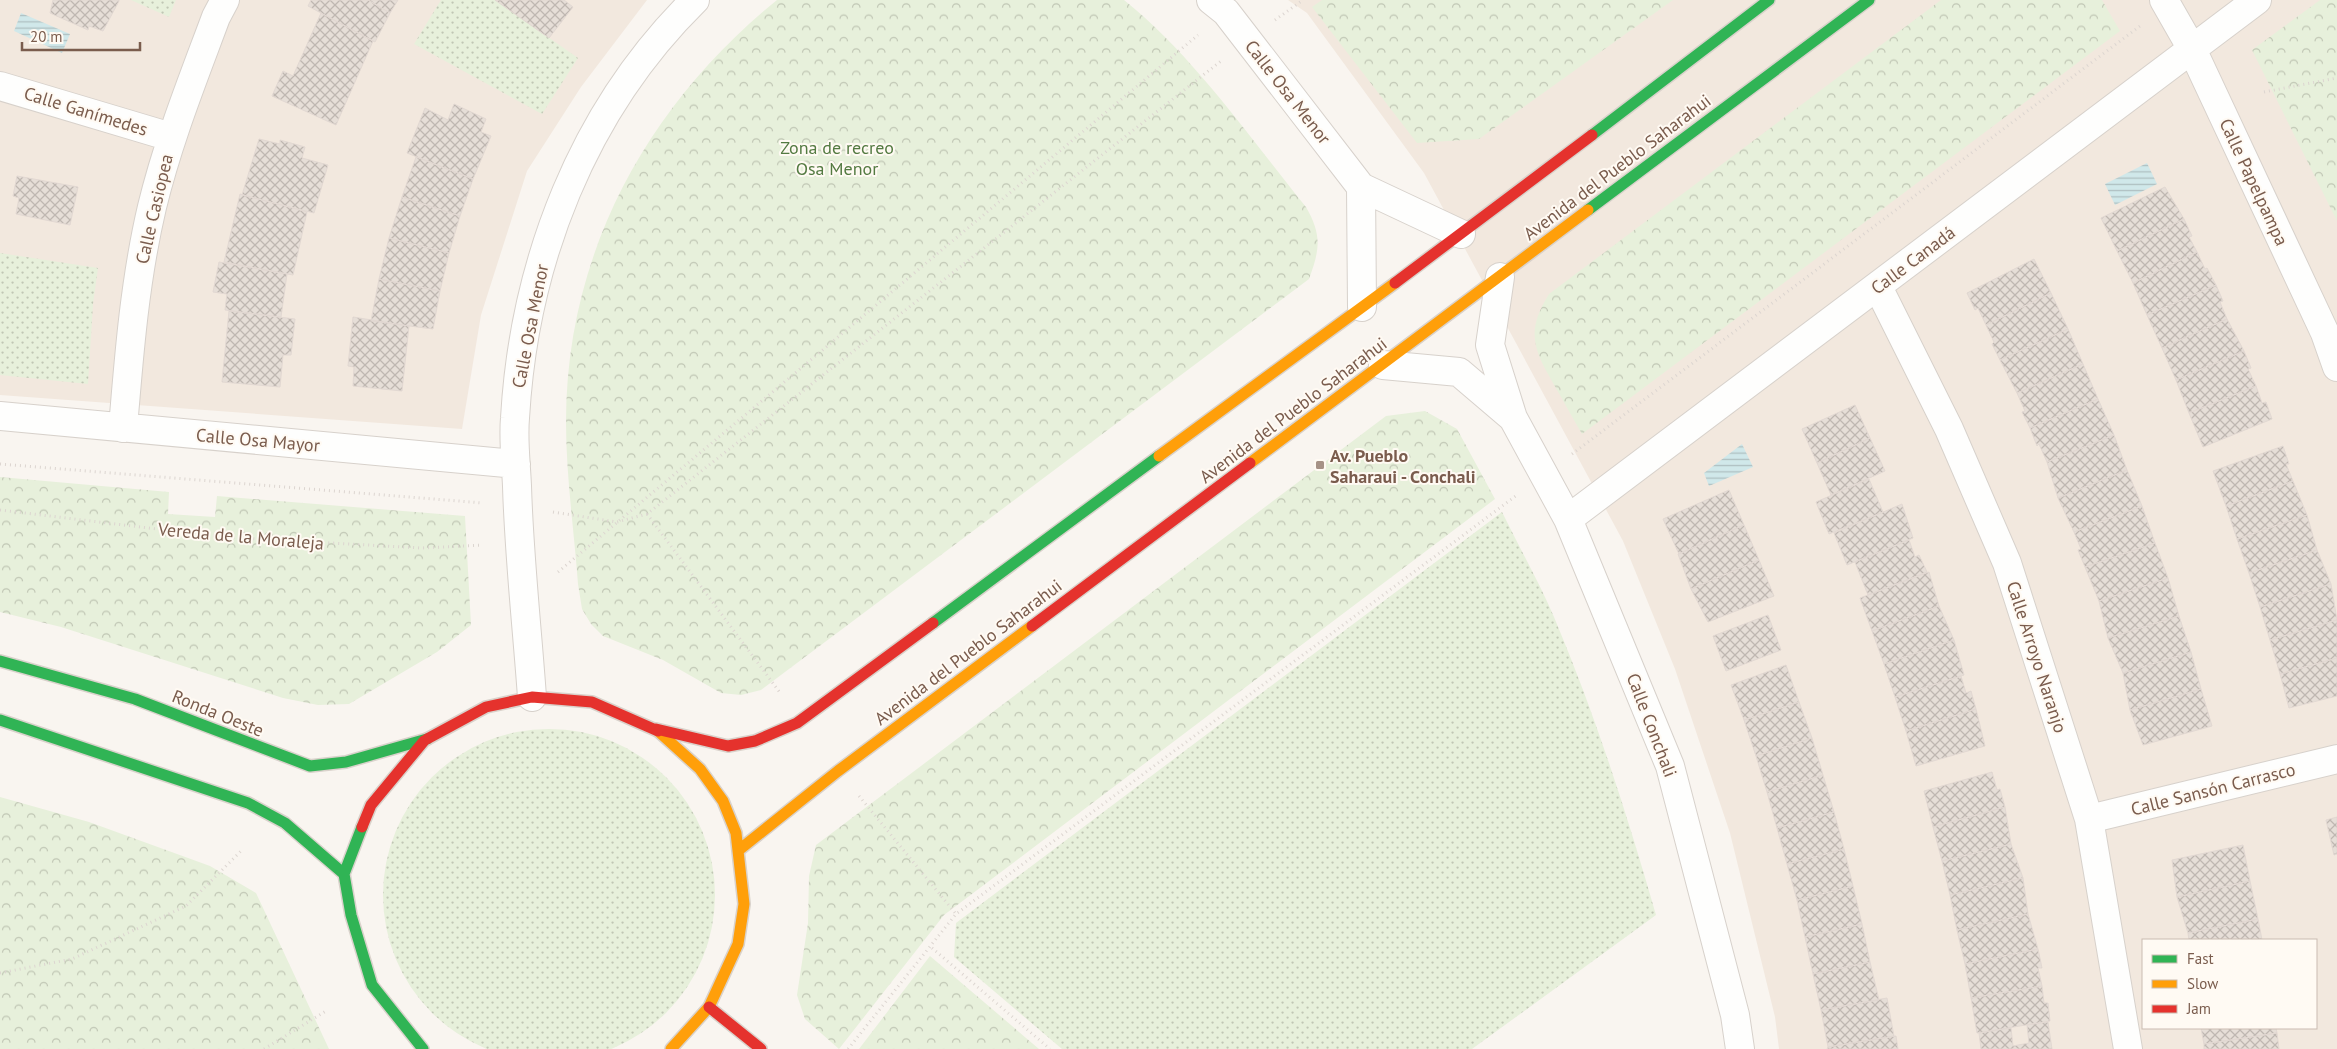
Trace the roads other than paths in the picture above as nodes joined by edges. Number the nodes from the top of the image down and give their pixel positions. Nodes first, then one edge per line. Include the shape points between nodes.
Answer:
1 (225, 0) edge
2 (695, 0) edge
3 (1769, 0) edge
4 (1868, 0) edge
5 (2164, 0) edge
6 (2257, 0) edge
7 (1226, 4) edge
8 (2192, 49) junction
9 (0, 86) edge
10 (171, 137) junction
11 (1361, 187) junction
12 (1461, 234) junction
13 (1500, 277) junction
14 (1878, 287) junction
15 (1362, 307) junction
16 (1383, 365) junction
17 (2337, 367) edge
18 (0, 416) edge
19 (1513, 418) junction
20 (123, 428) junction
21 (516, 464) junction
22 (1568, 519) junction
23 (0, 661) edge
24 (532, 697) junction
25 (0, 720) edge
26 (656, 729) junction
27 (424, 740) junction
28 (2337, 759) edge
29 (2089, 819) junction
30 (739, 850) junction
31 (344, 874) junction
32 (709, 1007) junction
33 (423, 1049) edge
34 (671, 1049) edge
35 (761, 1049) edge
36 (1740, 1049) edge
37 (2128, 1049) edge

1 - 10 street, Calle Casiopea
2 - 21 street, Calle Osa Menor via 622,84 590,138 562,199 537,279 519,369 514,419
3 - 12 main road
4 - 13 main road, Avenida del Pueblo Saharahui
5 - 8 street, Calle Papelpampa
6 - 8 street, Calle Canadá
7 - 11 street, Calle Osa Menor via 1248,40
8 - 14 street, Calle Canadá
8 - 17 street, Calle Papelpampa via 2325,332
9 - 10 street, Calle Ganímedes
10 - 20 street, Calle Casiopea via 152,208 138,284
11 - 12 street
11 - 15 street
12 - 15 main road
13 - 16 main road, Avenida del Pueblo Saharahui
13 - 19 street, Calle Conchali via 1490,345
14 - 22 street, Calle Canadá
14 - 29 street, Calle Arroyo Naranjo via 1949,429 2007,563
15 - 26 main road via 797,723 755,741 728,746
16 - 19 street, Calle Conchali via 1459,372
16 - 30 main road, Avenida del Pueblo Saharahui via 838,770
18 - 20 street, Calle Osa Mayor
19 - 22 street, Calle Conchali
20 - 21 street, Calle Osa Mayor
21 - 24 street, Calle Osa Menor
22 - 36 street, Calle Conchali via 1670,766 1735,1015
23 - 27 main road, Ronda Oeste via 134,699 266,752 310,766 346,762
24 - 26 main road, Ronda Oeste via 592,702
24 - 27 main road, Ronda Oeste via 486,707
25 - 31 main road via 248,802 285,823
26 - 30 main road, Ronda Oeste via 700,769 723,801
27 - 31 main road, Ronda Oeste via 372,805
28 - 29 street, Calle Sansón Carrasco
29 - 37 street, Calle Arroyo Naranjo
30 - 32 main road, Ronda Oeste via 744,904 738,944
31 - 33 main road via 351,915 372,985
32 - 34 main road, Ronda Oeste
32 - 35 main road

